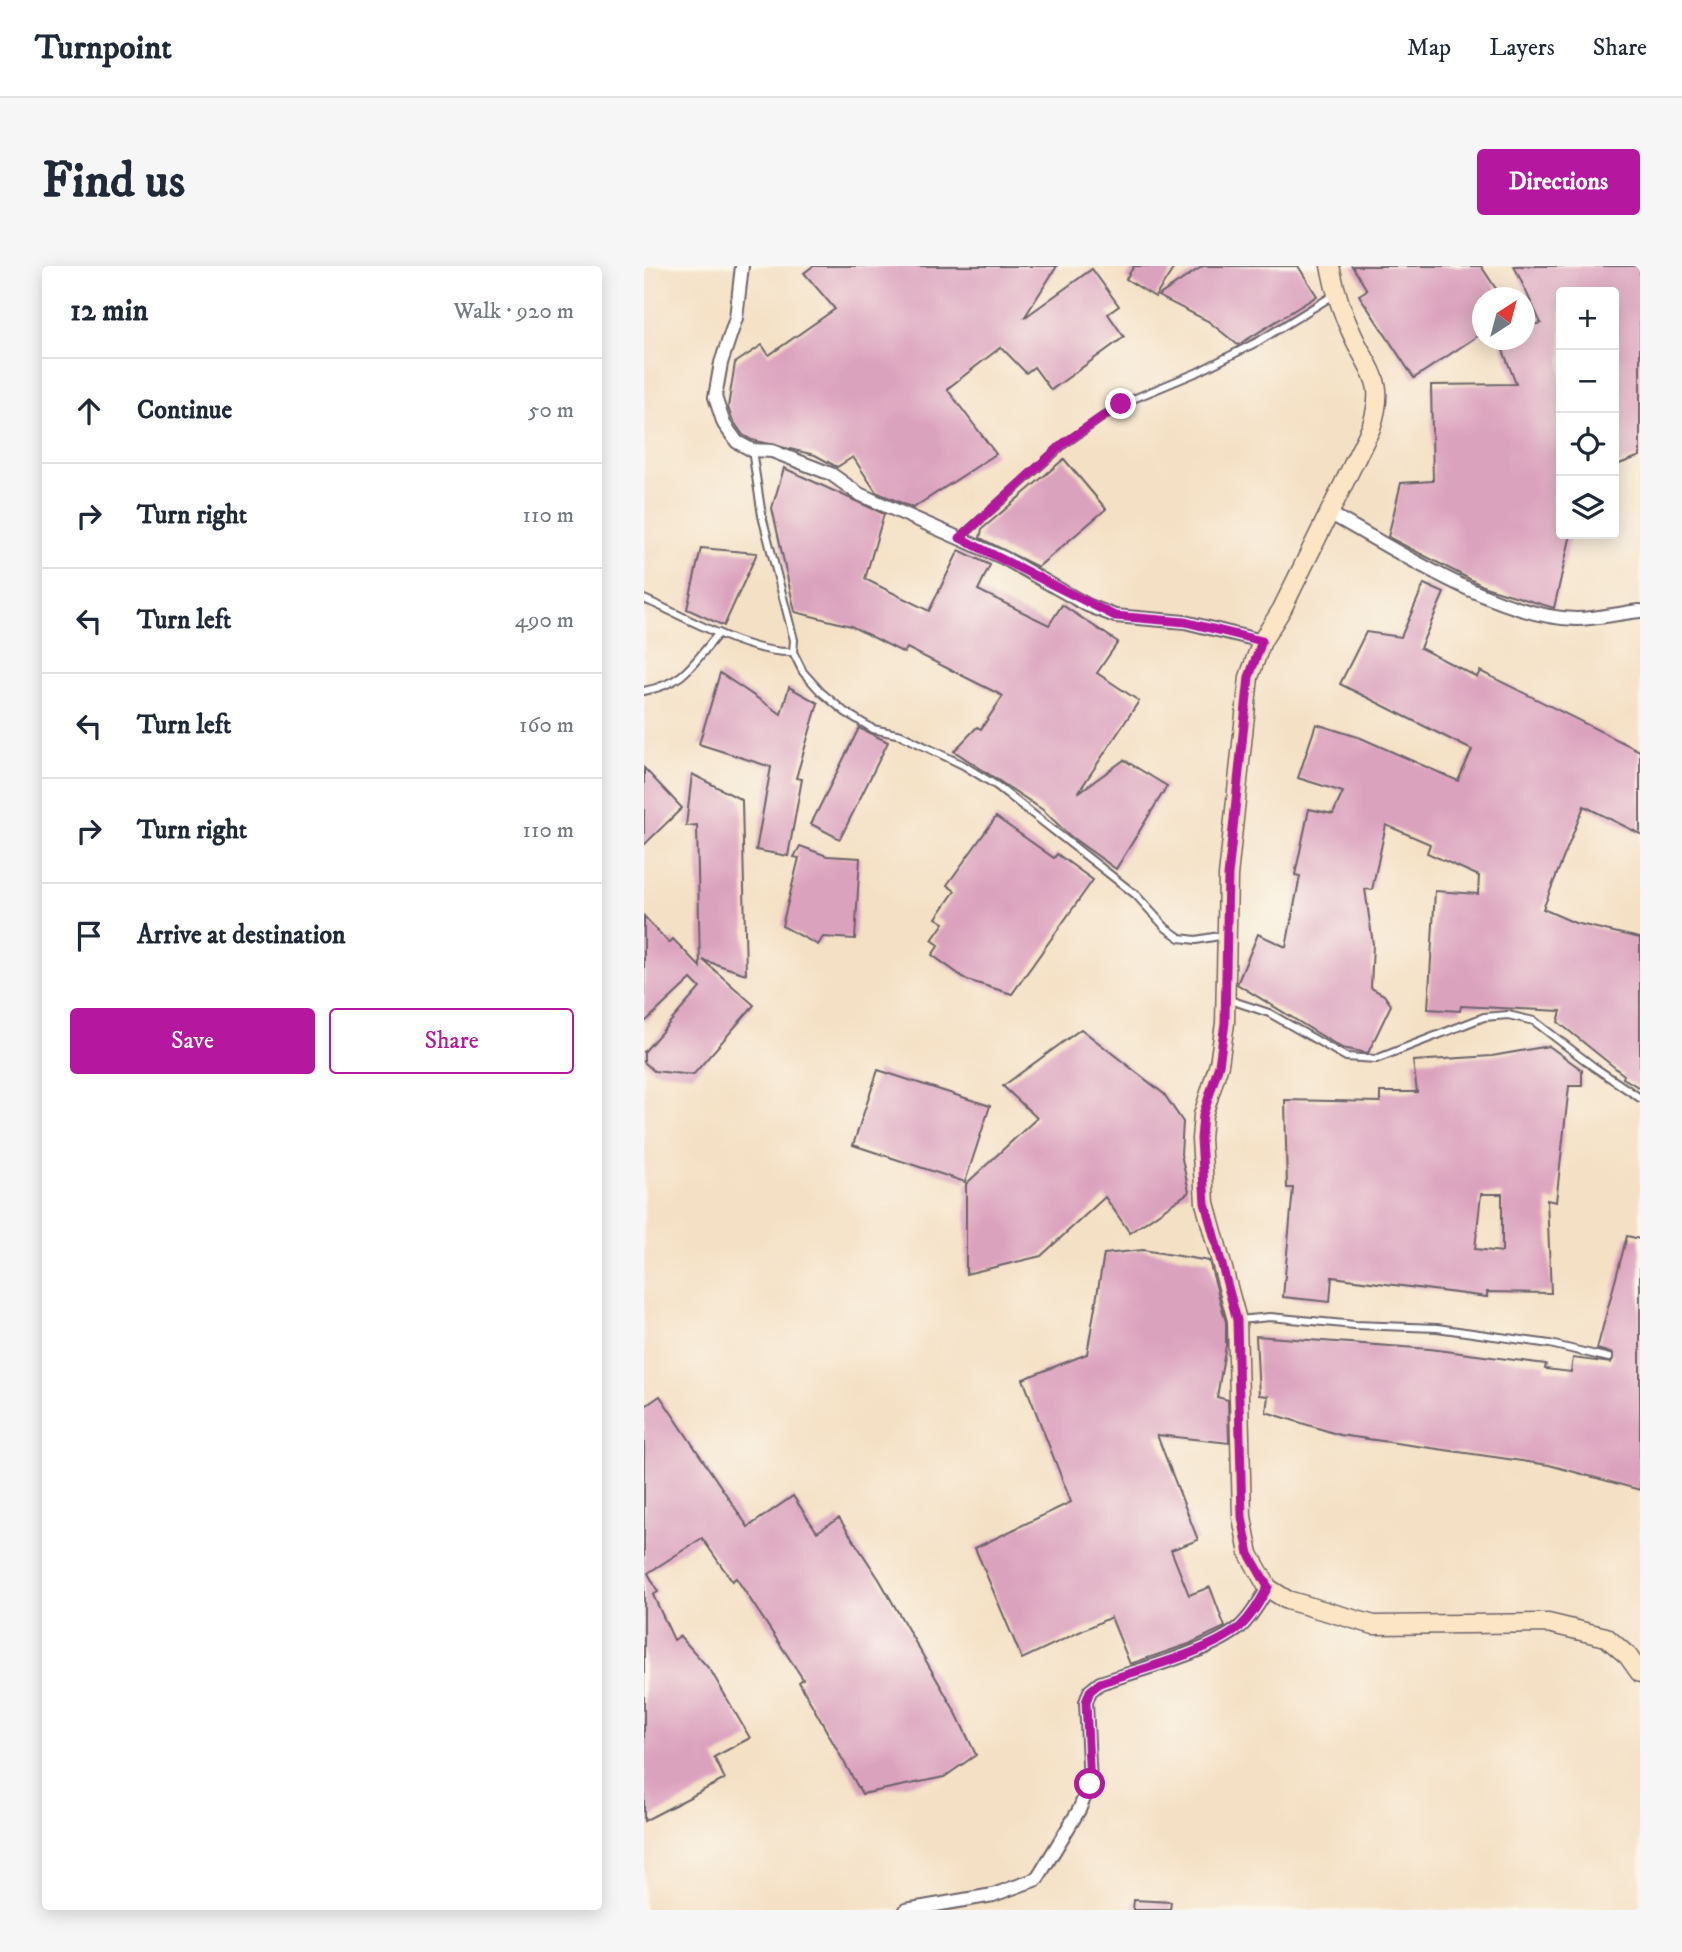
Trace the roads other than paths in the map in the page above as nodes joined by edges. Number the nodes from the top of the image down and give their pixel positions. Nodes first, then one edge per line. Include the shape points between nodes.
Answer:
1 (742, 266) edge
2 (1330, 266) edge
3 (1335, 294) junction
4 (752, 450) junction
5 (1329, 513) junction
6 (960, 538) junction
7 (644, 599) edge
8 (1640, 611) edge
9 (719, 633) junction
10 (1262, 641) junction
11 (793, 652) junction
12 (644, 691) edge
13 (1227, 934) junction
14 (1225, 998) junction
15 (1640, 1098) edge
16 (1237, 1320) junction
17 (1609, 1358) dead end
18 (1268, 1587) junction
19 (1640, 1673) edge
20 (906, 1910) edge

1 - 4 street via 736,318 715,397 724,424 737,442
2 - 3 street
3 - 5 street via 1354,340 1373,368 1378,390 1377,409
3 - 6 lane via 1247,347 1121,404 1063,444
4 - 6 street via 772,451 831,474 859,494
4 - 11 lane
5 - 8 street via 1521,611 1577,619
5 - 10 street
6 - 10 street via 1115,616 1185,622
7 - 9 lane
9 - 11 lane via 777,653
9 - 12 lane via 681,678 667,687
10 - 13 street via 1249,677 1228,876
11 - 13 lane via 803,672 845,712 873,729 901,735 938,753 997,786 1136,895 1166,928 1196,940
13 - 14 street
14 - 15 lane via 1269,1013 1346,1057 1376,1059 1483,1017 1508,1015 1534,1021
14 - 16 street via 1219,1065 1203,1115 1201,1139 1205,1203
16 - 17 lane via 1270,1317 1437,1328 1550,1344
16 - 18 street via 1242,1517 1249,1554
18 - 19 street via 1287,1600 1374,1625 1548,1623 1587,1632 1615,1643
18 - 20 street via 1239,1628 1211,1644 1100,1683 1090,1691 1086,1702 1090,1784 1037,1879 993,1895

